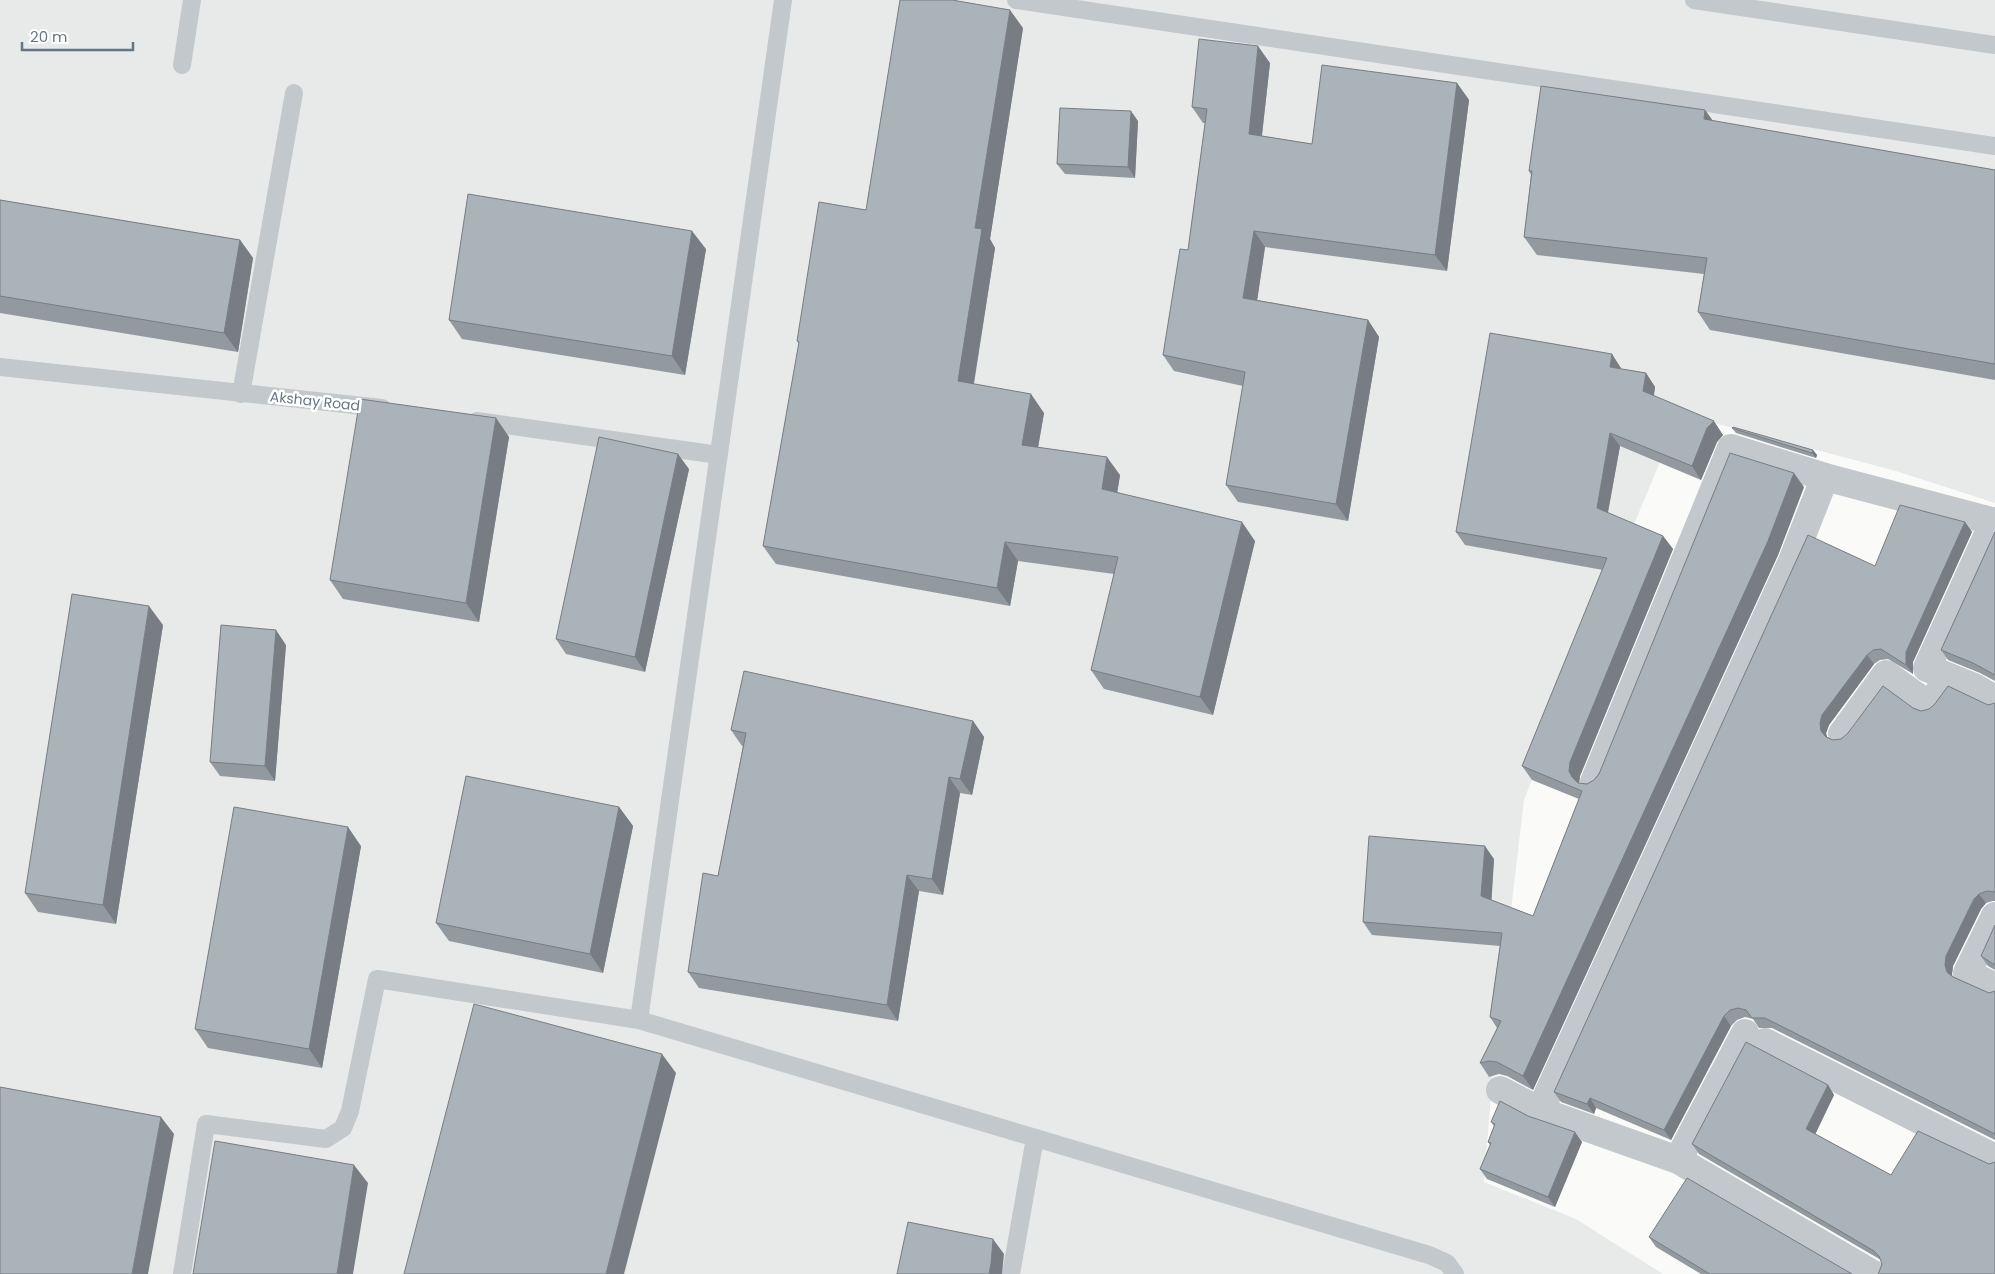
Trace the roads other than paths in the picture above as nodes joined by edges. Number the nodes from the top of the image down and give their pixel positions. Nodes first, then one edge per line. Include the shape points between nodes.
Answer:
1 (192, 0) edge
2 (783, 0) edge
3 (1016, 0) edge
4 (1694, 0) edge
5 (1995, 44) edge
6 (182, 65) dead end
7 (294, 93) dead end
8 (1995, 146) edge
9 (0, 367) edge
10 (241, 394) junction
11 (403, 411) edge
12 (462, 419) edge
13 (718, 455) junction
14 (1825, 476) junction
15 (1994, 521) edge
16 (1950, 677) junction
17 (1995, 699) edge
18 (1842, 734) dead end
19 (1594, 782) edge
20 (1995, 916) edge
21 (1995, 987) edge
22 (639, 1020) junction
23 (1500, 1090) edge
24 (1540, 1111) junction
25 (1035, 1138) junction
26 (1995, 1158) edge
27 (1678, 1160) junction
28 (182, 1274) edge
29 (1011, 1274) edge
30 (1455, 1274) edge
31 (1873, 1274) edge

1 - 6 lane
2 - 13 lane
3 - 8 lane
4 - 5 lane
7 - 10 lane
9 - 10 lane, Akshay Road
10 - 11 lane, Akshay Road via 324,400
12 - 13 lane
13 - 22 lane
14 - 15 street
14 - 19 street via 1731,448
14 - 24 street via 1792,561
15 - 16 street via 1927,668
16 - 17 street
16 - 18 street via 1929,705 1886,674
20 - 21 street via 1967,974
22 - 25 lane
22 - 28 lane via 377,978 350,1111 343,1128 326,1139 206,1124
23 - 24 street
24 - 27 street
25 - 29 lane
25 - 30 lane via 1429,1255 1447,1264
26 - 27 street via 1755,1038
27 - 31 street

